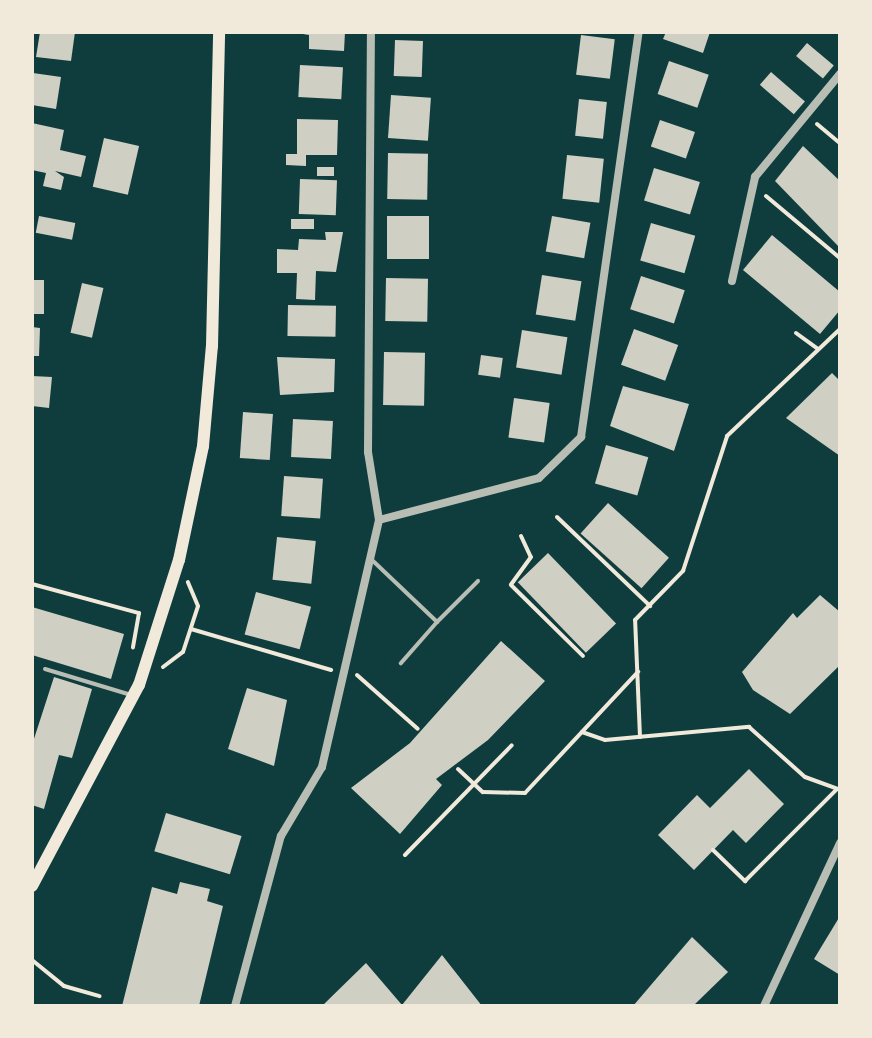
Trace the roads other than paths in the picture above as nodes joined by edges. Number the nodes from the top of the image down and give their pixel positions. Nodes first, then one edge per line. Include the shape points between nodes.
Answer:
1 (219, 32) edge
2 (371, 32) edge
3 (639, 32) edge
4 (840, 74) edge
5 (732, 281) dead end
6 (379, 520) junction
7 (368, 555) junction
8 (478, 581) dead end
9 (437, 622) junction
10 (401, 663) dead end
11 (45, 669) dead end
12 (133, 696) junction
13 (840, 843) edge
14 (32, 886) edge
15 (235, 1006) edge
16 (764, 1006) edge

1 - 12 main road via 203,446 179,560
2 - 6 street via 368,452
3 - 6 street via 581,437 539,478
4 - 5 street via 752,184
6 - 7 street
7 - 9 lane
7 - 15 street via 322,767 281,836
8 - 9 lane
9 - 10 lane
11 - 12 lane
12 - 14 main road
13 - 16 street

